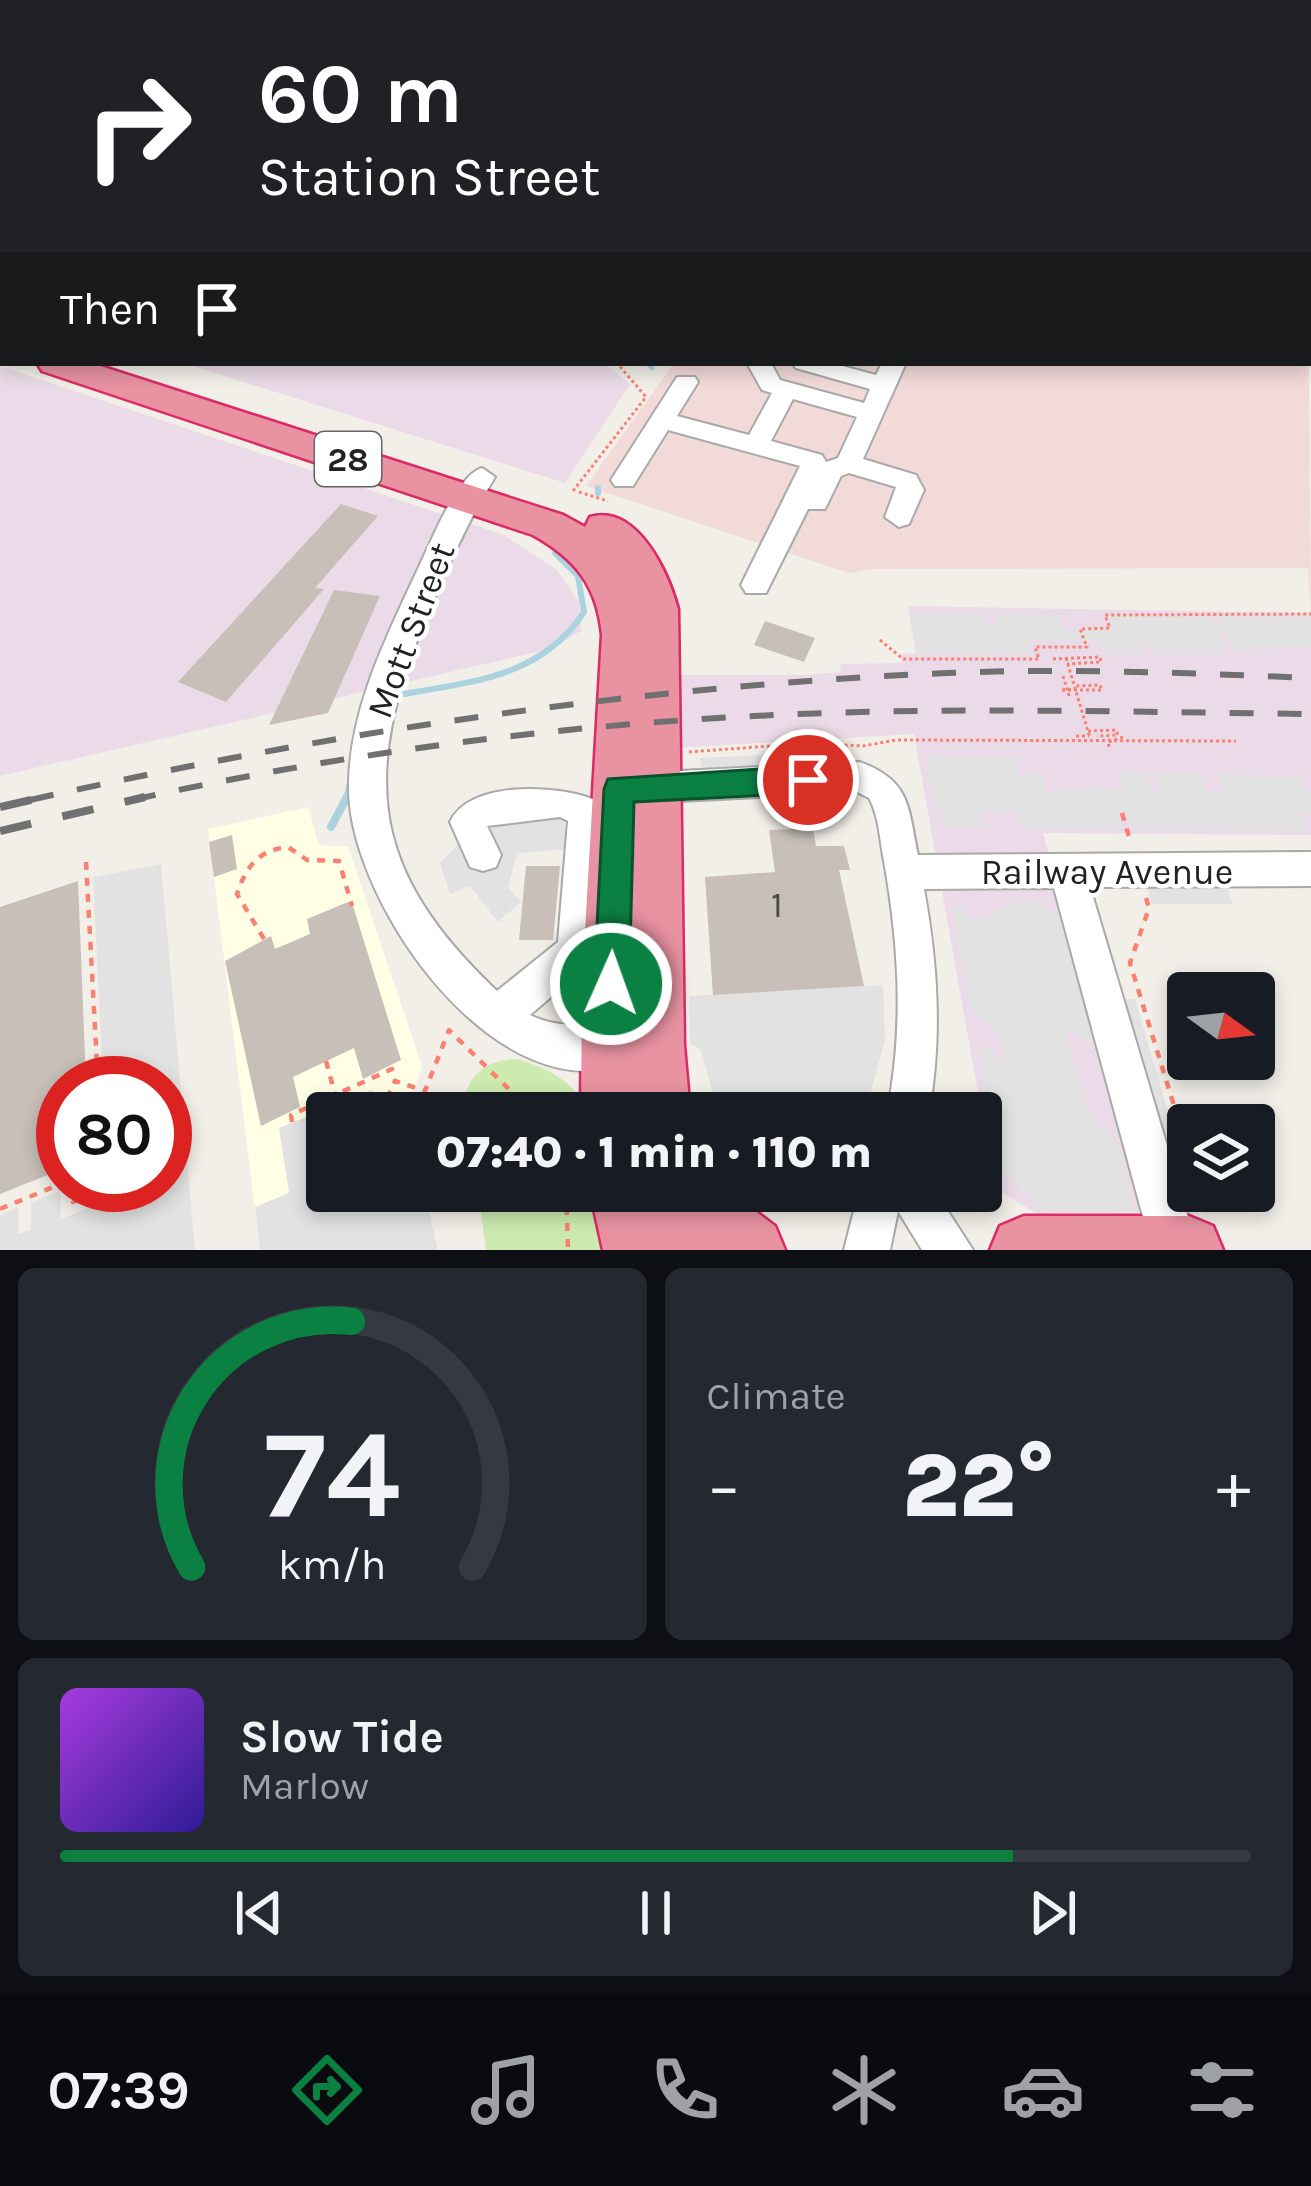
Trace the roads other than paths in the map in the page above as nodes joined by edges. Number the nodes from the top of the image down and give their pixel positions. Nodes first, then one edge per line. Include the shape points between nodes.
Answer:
1 (66, 366) edge
2 (130, 366) edge
3 (760, 366) edge
4 (827, 366) edge
5 (889, 374) edge
6 (686, 382) dead end
7 (786, 390) junction
8 (871, 413) junction
9 (662, 419) junction
10 (756, 445) junction
11 (831, 466) junction
12 (475, 487) junction
13 (616, 490) road end
14 (899, 517) dead end
15 (766, 587) dead end
16 (652, 776) junction
17 (483, 855) dead end
18 (1311, 869) edge
19 (1067, 871) junction
20 (903, 872) junction
21 (495, 1019) junction
22 (632, 1046) junction
23 (618, 1092) edge
24 (650, 1092) edge
25 (913, 1092) edge
26 (876, 1212) edge
27 (921, 1212) edge
28 (648, 1223) edge
29 (1191, 1239) edge
30 (751, 1250) edge
31 (867, 1250) edge
32 (950, 1250) edge
33 (1024, 1250) edge

1 - 12 highway, 28
2 - 12 highway, 28
3 - 7 street via 764,379
4 - 5 street
5 - 8 street
6 - 9 street
7 - 8 street
7 - 10 street
8 - 11 street
9 - 10 street
9 - 13 street
10 - 11 street
11 - 14 street via 907,481
11 - 15 street
12 - 16 highway, 28 via 565,532 611,578
12 - 21 street, Mott Street via 379,694 368,806 376,852 401,906
16 - 20 street via 860,777 889,798
16 - 22 highway, 28
17 - 21 street via 467,822 476,812 560,802 581,810 576,950
18 - 19 street, Railway Avenue
19 - 20 street, Railway Avenue
19 - 29 street
20 - 25 street via 921,991
21 - 22 street, Mott Street via 547,1044
22 - 23 highway, 28
22 - 24 highway, 28
26 - 31 street
27 - 32 street
28 - 30 highway via 700,1206
29 - 33 highway

